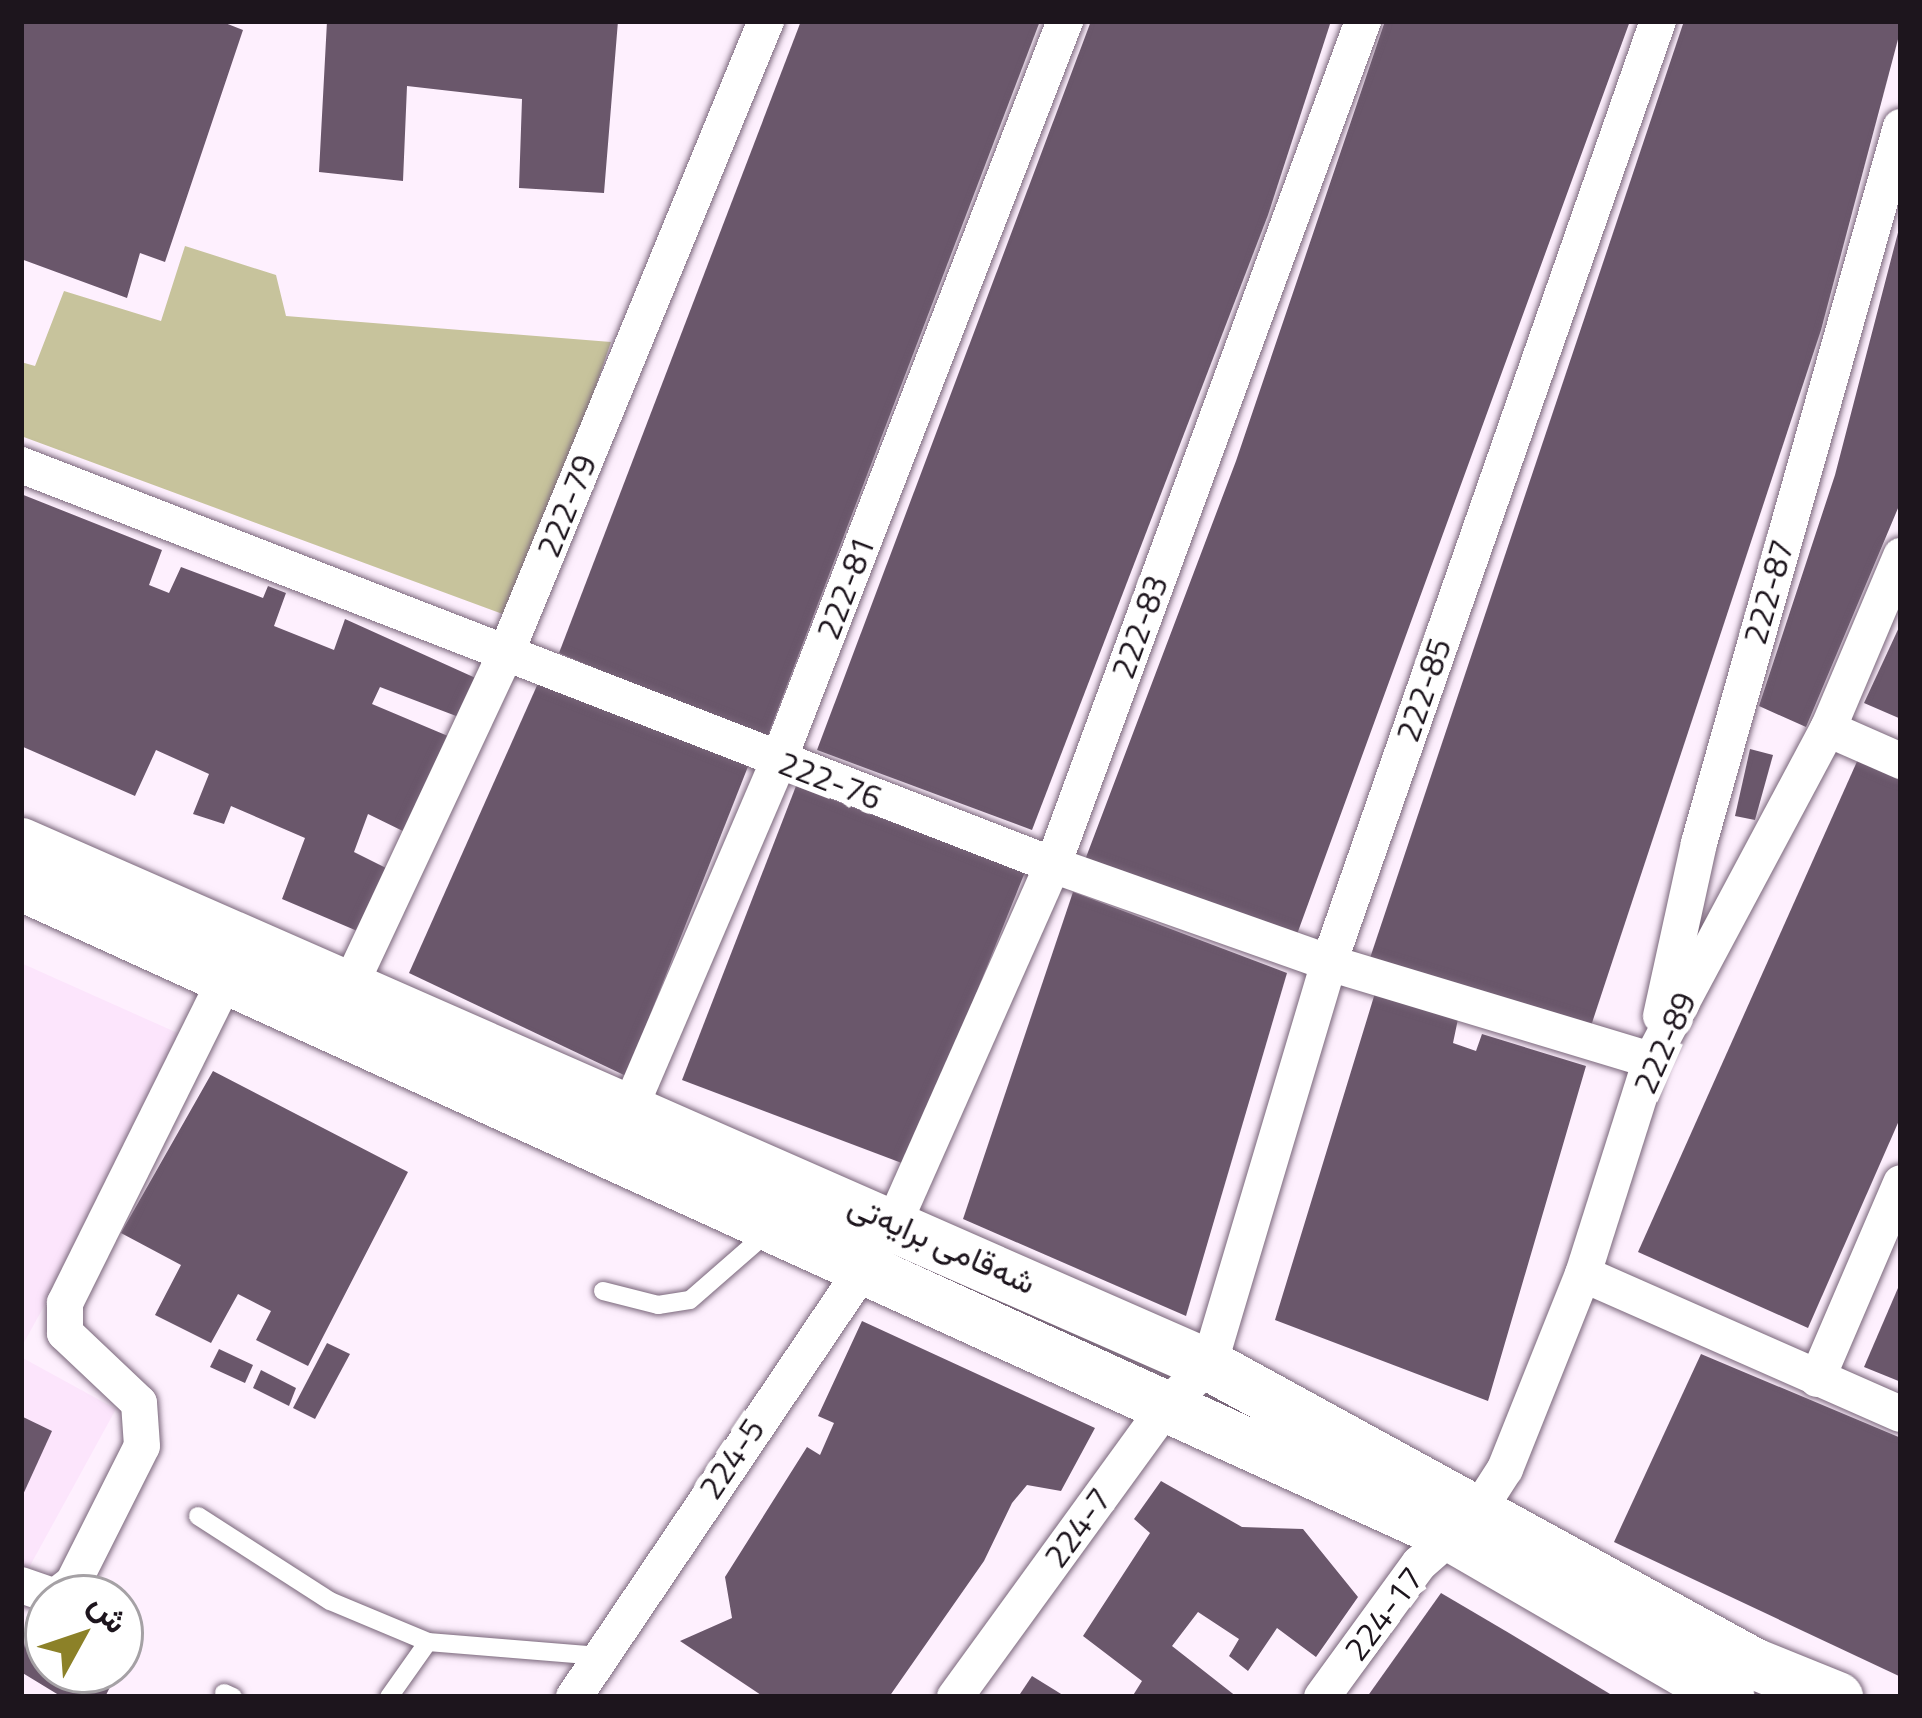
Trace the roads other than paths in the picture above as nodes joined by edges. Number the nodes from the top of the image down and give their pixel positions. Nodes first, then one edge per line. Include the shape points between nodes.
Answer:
1 (766, 21) edge
2 (1065, 21) edge
3 (1363, 21) edge
4 (1658, 21) edge
5 (1901, 127) edge
6 (21, 465) edge
7 (1901, 556) edge
8 (506, 653) junction
9 (1828, 729) junction
10 (1901, 761) edge
11 (778, 762) junction
12 (21, 843) edge
13 (1053, 865) junction
14 (21, 885) edge
15 (1329, 963) junction
16 (227, 977) junction
17 (342, 1004) junction
18 (1651, 1060) junction
19 (621, 1128) junction
20 (1901, 1183) edge
21 (894, 1222) junction
22 (776, 1223) junction
23 (862, 1268) junction
24 (1583, 1274) junction
25 (603, 1291) dead end
26 (1209, 1365) junction
27 (1817, 1379) junction
28 (1168, 1404) junction
29 (1901, 1414) edge
30 (198, 1516) dead end
31 (1463, 1525) junction
32 (21, 1585) edge
33 (428, 1642) junction
34 (1704, 1680) edge
35 (587, 1684) edge
36 (389, 1697) edge
37 (955, 1697) edge
38 (1322, 1697) edge
39 (1837, 1697) edge

1 - 8 street, 222-79
2 - 11 street, 222-81
3 - 13 street, 222-83
4 - 15 street, 222-85
5 - 18 street, 222-87 via 1699,842
6 - 8 street, 222-76
7 - 9 street, 222-89
8 - 11 street, 222-76
8 - 17 street, 222-79
9 - 10 street
9 - 18 street, 222-89
11 - 13 street, 222-76
11 - 19 street, 222-81
12 - 17 main road, شەقامی برایەتی
13 - 15 street, 222-76
13 - 21 street, 222-83
14 - 16 main road, شەقامی برایەتی
15 - 18 street, 222-76
15 - 26 street, 222-85
16 - 17 main road, شەقامی برایەتی
16 - 32 street via 64,1303 65,1333 139,1403 142,1446 73,1582 55,1597
17 - 19 main road, شەقامی برایەتی
18 - 24 street, 222-89
19 - 21 main road, شەقامی برایەتی
19 - 22 main road, شەقامی برایەتی
20 - 27 street
21 - 23 street, 224-5
21 - 26 main road, شەقامی برایەتی
22 - 23 main road, شەقامی برایەتی
22 - 25 lane via 690,1300 658,1305
23 - 28 main road, شەقامی برایەتی
23 - 35 street, 224-5
24 - 27 street
24 - 31 street, 222-89 via 1505,1469
26 - 28 street, 224-7
26 - 31 main road, شەقامی برایەتی
27 - 29 street
28 - 31 main road, شەقامی برایەتی
28 - 37 street, 224-7
30 - 33 lane via 330,1601
31 - 34 main road, شەقامی برایەتی
31 - 38 street, 224-17 via 1419,1564
33 - 35 lane
33 - 36 lane
34 - 39 main road, شەقامی برایەتی

